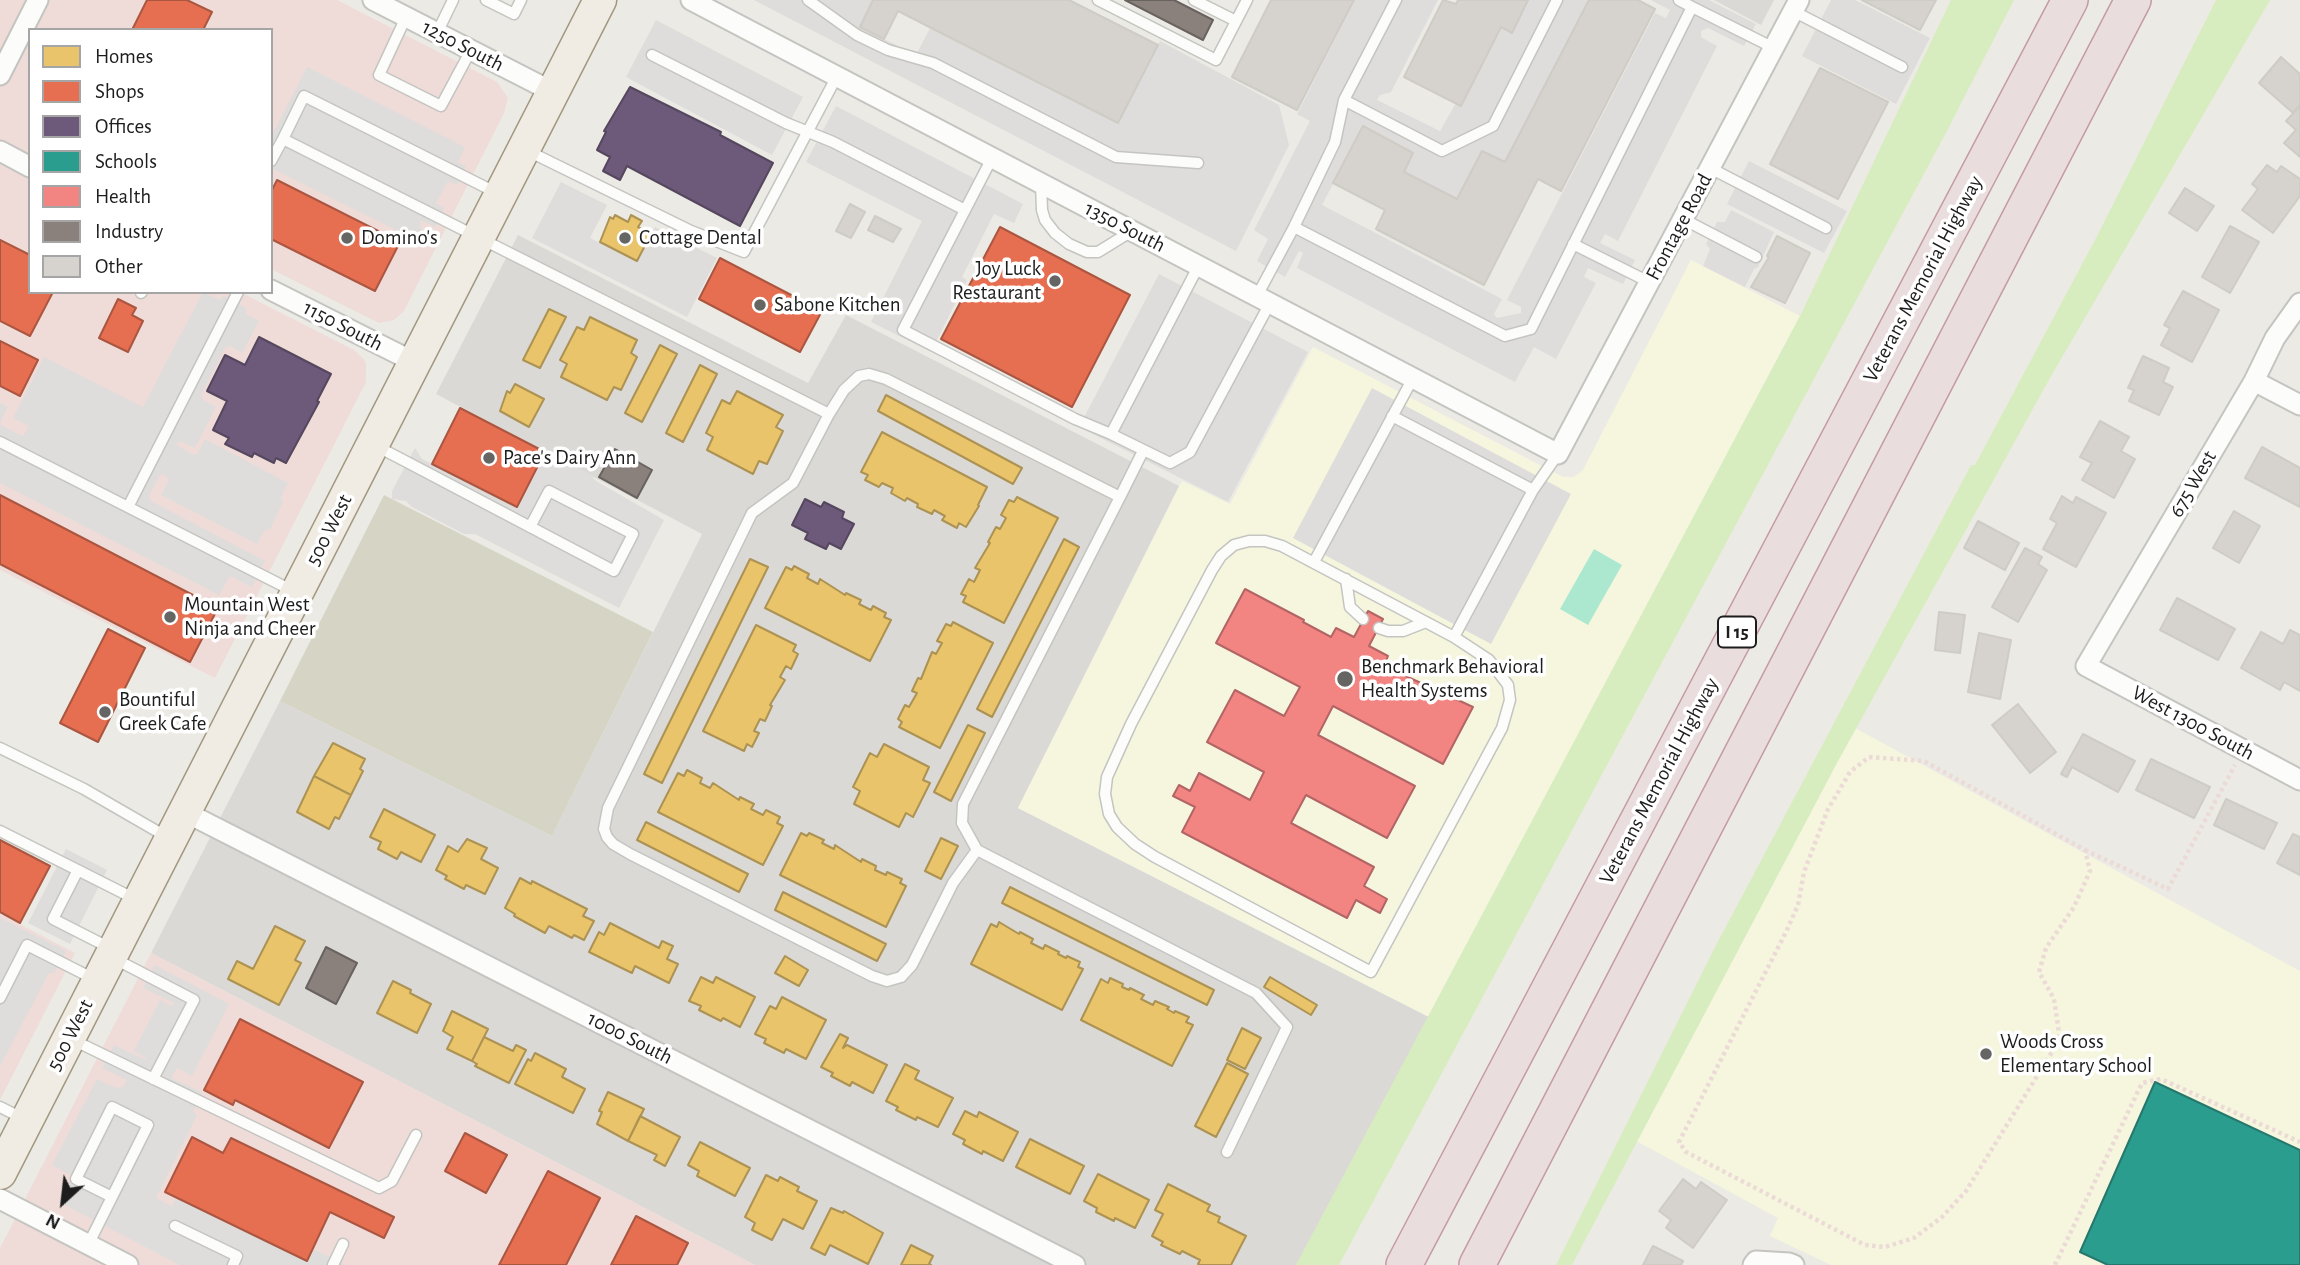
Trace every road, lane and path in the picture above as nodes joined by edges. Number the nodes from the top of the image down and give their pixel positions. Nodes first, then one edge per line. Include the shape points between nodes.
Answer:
1 (38, 0) edge
2 (373, 0) edge
3 (453, 0) edge
4 (486, 0) edge
5 (521, 0) edge
6 (600, 0) edge
7 (691, 0) edge
8 (808, 0) edge
9 (1098, 0) edge
10 (1194, 0) edge
11 (1247, 0) edge
12 (1396, 0) edge
13 (1557, 0) edge
14 (1679, 0) edge
15 (2070, 0) edge
16 (2133, 0) edge
17 (1692, 6) junction
18 (1796, 6) edge
19 (406, 17) junction
20 (1236, 21) junction
21 (437, 33) junction
22 (1774, 48) junction
23 (471, 50) junction
24 (652, 55) dead end
25 (1902, 67) dead end
26 (0, 75) edge
27 (837, 76) junction
28 (553, 92) junction
29 (1344, 100) junction
30 (807, 132) junction
31 (282, 139) junction
32 (524, 149) junction
33 (0, 151) edge
34 (273, 157) edge
35 (992, 158) junction
36 (1198, 163) dead end
37 (28, 166) edge
38 (1710, 168) junction
39 (1041, 183) junction
40 (500, 195) junction
41 (965, 210) junction
42 (1683, 219) junction
43 (1294, 227) junction
44 (1826, 228) dead end
45 (1132, 230) junction
46 (478, 237) junction
47 (1573, 244) junction
48 (1756, 257) dead end
49 (1199, 265) junction
50 (1650, 282) junction
51 (273, 291) edge
52 (237, 294) edge
53 (1263, 299) junction
54 (2300, 303) edge
55 (414, 362) junction
56 (1413, 378) junction
57 (2254, 381) junction
58 (2300, 405) edge
59 (828, 414) junction
60 (1392, 416) junction
61 (1111, 434) junction
62 (0, 442) edge
63 (372, 445) junction
64 (1143, 451) junction
65 (1558, 454) junction
66 (1533, 490) junction
67 (1120, 497) junction
68 (128, 507) junction
69 (530, 527) junction
70 (1314, 562) junction
71 (1346, 579) junction
72 (297, 593) junction
73 (1363, 619) dead end
74 (1426, 622) junction
75 (1379, 628) dead end
76 (1454, 637) junction
77 (2086, 666) joint
78 (0, 748) edge
79 (2236, 764) dead end
80 (2300, 779) edge
81 (178, 825) junction
82 (0, 831) edge
83 (977, 850) junction
84 (2085, 850) junction
85 (78, 870) junction
86 (139, 901) junction
87 (108, 963) junction
88 (0, 998) edge
89 (69, 1038) junction
90 (153, 1079) junction
91 (13, 1113) edge
92 (416, 1135) dead end
93 (2300, 1142) edge
94 (1227, 1152) dead end
95 (0, 1173) edge
96 (112, 1197) junction
97 (0, 1199) edge
98 (175, 1226) dead end
99 (343, 1244) dead end
100 (88, 1245) junction
101 (105, 1260) edge
102 (1755, 1263) edge
103 (128, 1265) edge
104 (233, 1265) edge
105 (333, 1265) edge
106 (1075, 1265) edge
107 (1404, 1265) edge
108 (1477, 1265) edge
109 (1794, 1265) edge
110 (2055, 1265) edge

1 - 26 street
2 - 19 street, 1250 South
3 - 21 lane
4 - 5 lane via 514,14
6 - 28 main road, 500 West
7 - 27 street, 1350 South
8 - 36 lane via 857,35 933,63 1116,157
9 - 20 lane via 1216,60
10 - 20 lane
11 - 20 lane
12 - 29 lane
13 - 29 lane via 1493,125 1442,151
14 - 17 lane
15 - 107 highway, Veterans Memorial Highway / I 15
16 - 108 highway
17 - 22 lane
17 - 47 lane
18 - 22 street, Frontage Road
18 - 25 lane
19 - 21 street, 1250 South
19 - 23 lane via 379,75 441,106
21 - 23 street, 1250 South
22 - 38 street, Frontage Road
23 - 28 street, 1250 South
24 - 30 lane
27 - 30 lane
27 - 35 street, 1350 South
28 - 32 main road, 500 West
29 - 43 lane via 1335,142
30 - 32 lane via 744,252
30 - 41 lane
31 - 34 lane
31 - 40 lane via 304,96
31 - 46 lane
32 - 40 main road, 500 West
33 - 37 street
35 - 39 street, 1350 South
35 - 41 lane
38 - 42 street, Frontage Road
38 - 44 lane
39 - 45 street, 1350 South
39 - 45 lane via 1045,220 1069,244 1098,252
40 - 46 main road, 500 West
41 - 61 lane via 903,330
42 - 48 lane
42 - 50 street, Frontage Road
43 - 47 lane via 1505,336 1531,329
43 - 53 lane
45 - 49 street, 1350 South
46 - 55 main road, 500 West
46 - 59 lane
47 - 50 lane
49 - 53 street, 1350 South
49 - 61 lane
50 - 65 street, Frontage Road
51 - 55 street, 1150 South
52 - 68 lane
53 - 56 street, 1350 South
53 - 64 lane via 1189,452 1170,463
54 - 57 street, 675 West via 2275,338
55 - 63 main road, 500 West
56 - 60 lane
56 - 65 street, 1350 South
57 - 58 street
57 - 77 street, 675 West
59 - 67 lane via 859,376 877,375
59 - 83 lane via 793,482 752,513 608,808 607,838 630,854 887,981 901,977 912,965 953,883
60 - 66 lane
60 - 70 lane
61 - 64 lane
62 - 68 lane
63 - 69 lane
63 - 72 main road, 500 West
64 - 67 lane
65 - 66 lane
66 - 76 lane
67 - 83 lane via 964,804 962,823
68 - 72 lane
69 - 69 lane via 614,570 634,534 549,491
70 - 71 lane
70 - 76 lane via 1265,541 1234,545 1221,556 1115,755 1105,794 1108,814 1135,844 1371,972 1507,714 1508,685 1500,672
71 - 73 lane via 1350,607
71 - 74 lane
72 - 81 main road, 500 West
74 - 75 lane via 1403,631
74 - 76 lane
77 - 80 street, West 1300 South
78 - 81 lane via 84,789
79 - 84 path via 2168,889
81 - 86 main road, 500 West
81 - 106 street, 1000 South
82 - 85 lane
83 - 94 lane via 1256,993 1287,1027
84 - 84 path via 2090,871 2074,907 2046,948 2039,972 2054,999 2060,1039 1966,1191 1942,1217 1914,1238 1885,1247 1865,1245 1686,1152 1679,1142 1787,932 1828,808 1850,772 1869,757 1924,761
85 - 86 lane
85 - 87 lane via 53,919
86 - 87 main road, 500 West
87 - 88 lane via 27,945
87 - 89 main road, 500 West
87 - 90 lane via 194,1000
89 - 90 lane
89 - 91 main road, 500 West
90 - 92 lane via 379,1188 393,1181
91 - 95 main road, 500 West
93 - 110 path via 2161,1079 2141,1083
96 - 96 lane via 76,1179 112,1107 148,1125
96 - 100 lane
97 - 100 street
98 - 104 lane via 237,1256
99 - 105 lane
100 - 101 street
101 - 103 street
102 - 109 street

